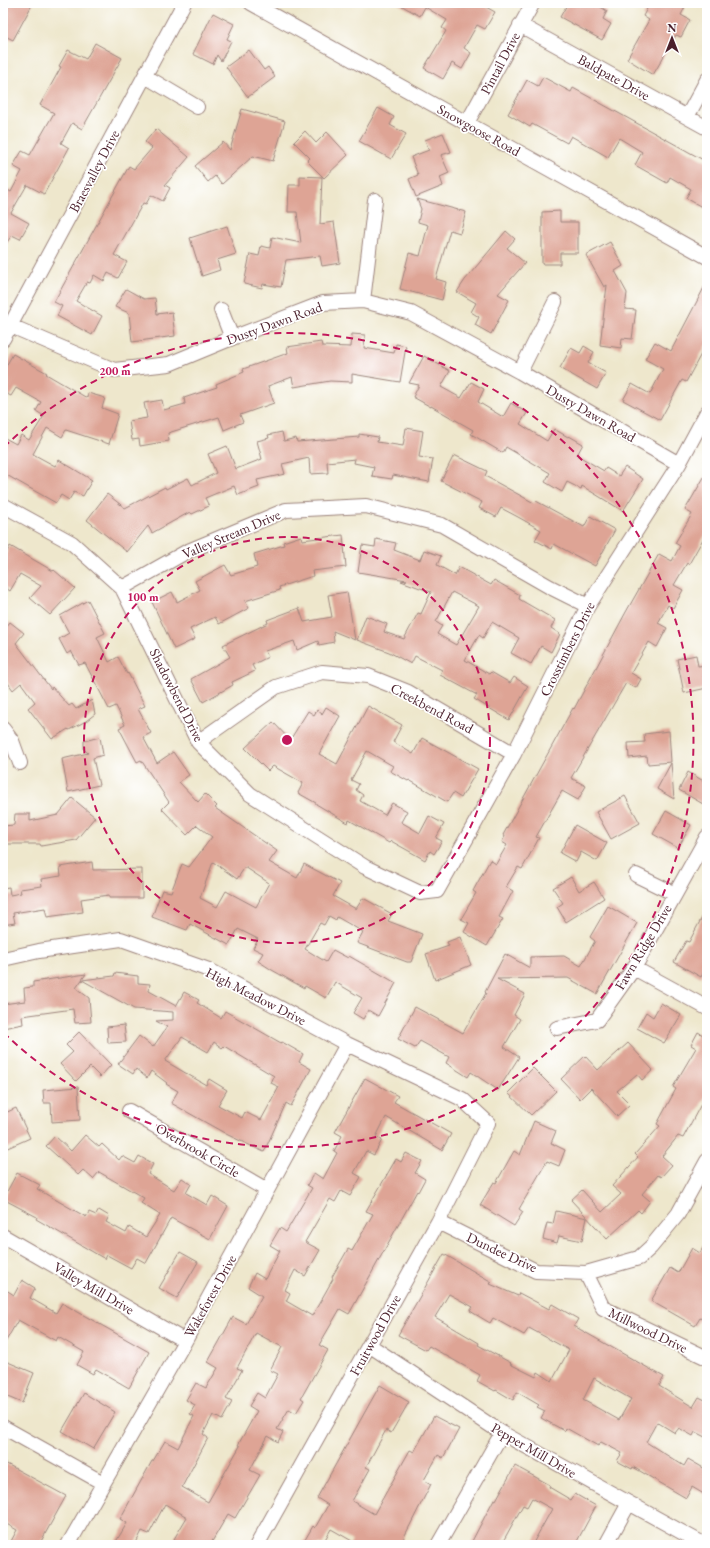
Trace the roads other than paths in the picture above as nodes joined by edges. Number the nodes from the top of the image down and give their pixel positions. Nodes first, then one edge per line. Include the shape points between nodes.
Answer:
1 (184, 3) edge
2 (251, 3) edge
3 (532, 3) edge
4 (520, 25) junction
5 (145, 76) junction
6 (707, 80) edge
7 (197, 107) dead end
8 (687, 117) junction
9 (467, 123) junction
10 (707, 128) edge
11 (375, 200) dead end
12 (707, 257) edge
13 (363, 301) junction
14 (555, 302) dead end
15 (221, 310) dead end
16 (11, 326) junction
17 (232, 338) junction
18 (3, 339) edge
19 (520, 372) junction
20 (707, 412) edge
21 (679, 464) junction
22 (3, 505) edge
23 (122, 588) junction
24 (588, 606) junction
25 (3, 729) edge
26 (198, 742) junction
27 (514, 754) junction
28 (20, 764) dead end
29 (707, 837) edge
30 (636, 875) dead end
31 (437, 892) joint
32 (675, 894) junction
33 (3, 958) edge
34 (634, 968) junction
35 (707, 1008) edge
36 (557, 1028) dead end
37 (347, 1044) junction
38 (128, 1111) dead end
39 (488, 1123) joint
40 (707, 1161) edge
41 (267, 1190) junction
42 (438, 1222) junction
43 (3, 1236) edge
44 (586, 1273) junction
45 (185, 1341) junction
46 (369, 1345) junction
47 (707, 1358) edge
48 (3, 1427) edge
49 (502, 1433) junction
50 (103, 1483) junction
51 (629, 1503) junction
52 (68, 1545) edge
53 (256, 1545) edge
54 (438, 1545) edge
55 (606, 1545) edge
56 (705, 1545) edge

1 - 5 street, Braesvalley Drive
2 - 9 street, Snowgoose Road
3 - 4 street, Pintail Drive
4 - 8 street, Baldpate Drive
4 - 9 street, Pintail Drive
5 - 7 street
5 - 16 street, Braesvalley Drive
6 - 8 street
8 - 10 street, Baldpate Drive
9 - 12 street, Snowgoose Road
11 - 13 street
13 - 17 street, Dusty Dawn Road via 324,303
13 - 19 street, Dusty Dawn Road via 411,313
14 - 19 street
15 - 17 street
16 - 17 street, Dusty Dawn Road via 114,370 169,364
16 - 18 street, Braesvalley Drive
19 - 21 street, Dusty Dawn Road
20 - 21 street, Crosstimbers Drive
21 - 24 street, Crosstimbers Drive
22 - 23 street, Shadowbend Drive via 72,543
23 - 24 street, Valley Stream Drive via 186,552 286,510 366,506 442,525
23 - 26 street, Shadowbend Drive
24 - 27 street, Crosstimbers Drive
25 - 28 street via 12,741
26 - 27 street, Creekbend Road via 276,687 322,672 368,676 408,692
26 - 31 street, Shadowbend Drive via 250,794 365,867 420,893
27 - 31 street, Crosstimbers Drive
29 - 32 street, Fawn Ridge Drive
30 - 32 street
32 - 34 street, Fawn Ridge Drive
33 - 37 street, High Meadow Drive via 122,939 209,970
34 - 35 street
34 - 36 street, Fawn Ridge Drive via 597,1020
37 - 39 street, High Meadow Drive via 462,1099
37 - 41 street, Wakeforest Drive
38 - 41 street, Overbrook Circle
39 - 42 street, Fruitwood Drive
40 - 44 street, Dundee Drive via 678,1214 651,1247 639,1258
41 - 45 street, Wakeforest Drive
42 - 44 street, Dundee Drive via 536,1271
42 - 46 street, Fruitwood Drive
43 - 45 street, Valley Mill Drive
44 - 47 street, Millwood Drive via 603,1308
45 - 50 street, Wakeforest Drive
46 - 49 street, Pepper Mill Drive
46 - 53 street, Fruitwood Drive
48 - 50 street
49 - 51 street, Pepper Mill Drive
49 - 54 street
50 - 52 street, Wakeforest Drive
51 - 55 street
51 - 56 street, Pepper Mill Drive

